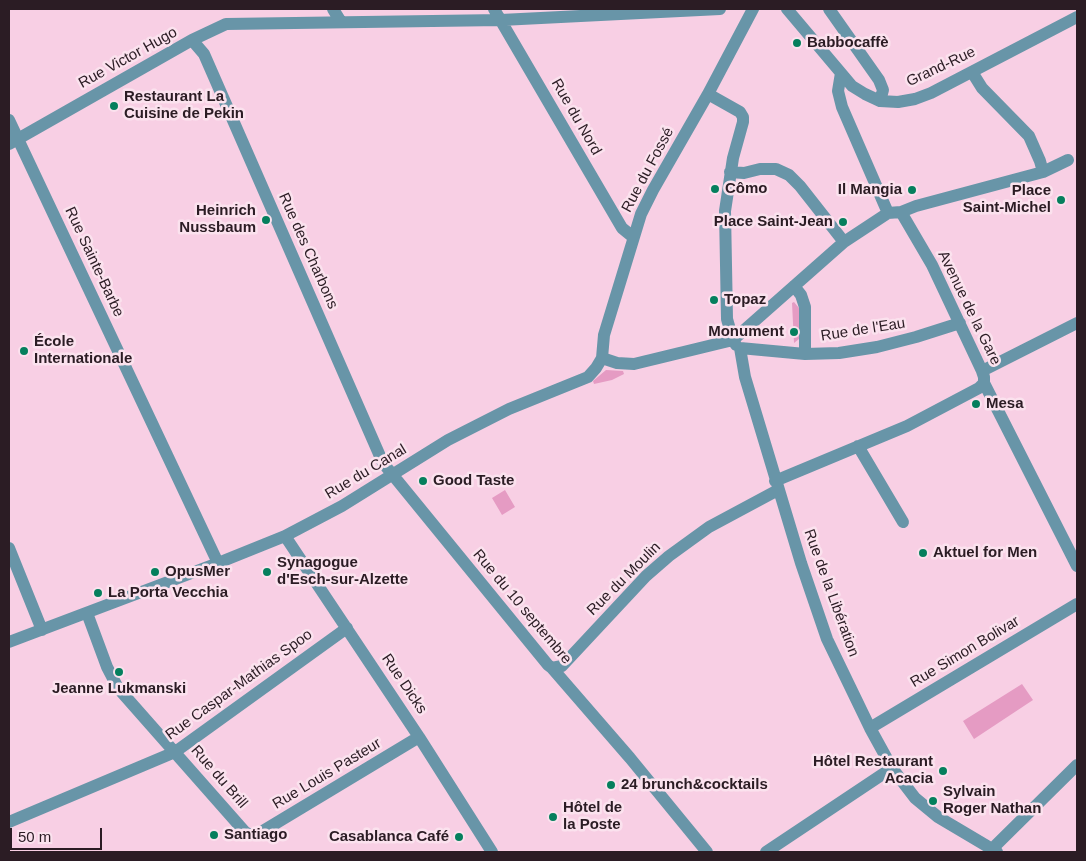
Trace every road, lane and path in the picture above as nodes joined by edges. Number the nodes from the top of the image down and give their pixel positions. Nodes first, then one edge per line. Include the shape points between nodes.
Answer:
1 (333, 9) edge
2 (494, 9) edge
3 (720, 9) edge
4 (753, 9) edge
5 (787, 9) edge
6 (828, 9) edge
7 (663, 10) edge
8 (1077, 17) edge
9 (501, 20) junction
10 (341, 22) junction
11 (192, 40) junction
12 (972, 72) junction
13 (841, 73) junction
14 (708, 94) junction
15 (880, 101) junction
16 (9, 120) edge
17 (14, 141) edge
18 (1068, 160) dead end
19 (730, 172) junction
20 (1042, 172) junction
21 (901, 212) junction
22 (888, 213) junction
23 (634, 238) junction
24 (844, 242) junction
25 (794, 286) junction
26 (960, 323) junction
27 (1077, 323) edge
28 (736, 344) junction
29 (805, 354) junction
30 (602, 358) junction
31 (983, 377) junction
32 (858, 446) junction
33 (392, 476) junction
34 (776, 486) junction
35 (903, 522) dead end
36 (285, 536) junction
37 (9, 548) edge
38 (218, 563) junction
39 (1077, 566) edge
40 (1077, 604) edge
41 (87, 613) junction
42 (347, 628) junction
43 (42, 630) junction
44 (9, 642) edge
45 (552, 668) junction
46 (870, 728) junction
47 (420, 737) junction
48 (175, 752) junction
49 (1077, 765) edge
50 (892, 768) junction
51 (9, 822) edge
52 (251, 835) joint
53 (994, 851) edge
54 (492, 852) edge
55 (707, 852) edge
56 (766, 852) edge

1 - 10 street
2 - 9 street, Rue du Nord
3 - 7 street, Rue Victor Hugo
4 - 14 street, Rue du Fossé
5 - 13 street, Grand-Rue
6 - 15 street via 879,80 883,90
7 - 9 street, Rue Victor Hugo
8 - 12 street, Grand-Rue
9 - 10 street, Rue Victor Hugo
9 - 23 street, Rue du Nord via 622,228
10 - 11 street, Rue Victor Hugo via 226,24
11 - 17 street, Rue Victor Hugo
11 - 33 street, Rue des Charbons via 204,54 382,463
12 - 15 street, Grand-Rue via 915,99
12 - 20 street via 982,88 1029,136
13 - 15 street, Grand-Rue via 852,86
13 - 22 street via 838,91 842,106
14 - 19 street, Rue de la Libération via 740,112 743,117
14 - 23 street, Rue du Fossé via 652,190
16 - 17 street, Rue Sainte-Barbe
17 - 38 street, Rue Sainte-Barbe
18 - 20 street
19 - 24 street via 776,168 789,175
19 - 28 street, Rue de la Libération via 725,211 728,319
20 - 21 street
21 - 22 street
21 - 26 street, Avenue de la Gare
22 - 24 street
23 - 30 street, Rue du Fossé via 604,335
24 - 25 street
25 - 28 street
25 - 29 street via 804,307
26 - 29 street, Rue de l'Eau via 877,346 839,353
26 - 31 street, Avenue de la Gare
27 - 31 street, Rue du Moulin
28 - 29 street, Rue de l'Eau
28 - 30 street via 634,364
28 - 34 street, Rue de la Libération
30 - 33 street, Rue du Canal via 588,377 509,409 448,440
31 - 32 street, Rue du Moulin via 979,388 907,426
31 - 39 street, Avenue de la Gare
32 - 34 street, Rue du Moulin
32 - 35 street
33 - 36 street, Rue du Canal
33 - 45 street, Rue du 10 septembre
34 - 45 street, Rue du Moulin via 669,556 646,576 562,666
34 - 46 street, Rue de la Libération via 827,639
36 - 38 street, Rue du Canal
36 - 42 street, Rue Dicks
37 - 43 street
38 - 41 street, Rue du Canal
40 - 46 street, Rue Simon Bolivar
41 - 43 street, Rue du Canal
41 - 48 street, Rue du Brill via 118,688
42 - 47 street, Rue Dicks
42 - 48 street, Rue Caspar-Mathias Spoo
43 - 44 street, Rue du Canal
45 - 55 street, Rue du 10 septembre
46 - 50 street, Rue de la Libération
47 - 52 street, Rue Louis Pasteur via 258,834
47 - 54 street, Rue Dicks
48 - 51 street, Rue Caspar-Mathias Spoo
48 - 52 street, Rue du Brill
49 - 53 street
50 - 53 street, Rue de la Libération via 915,798 938,817
50 - 56 street

